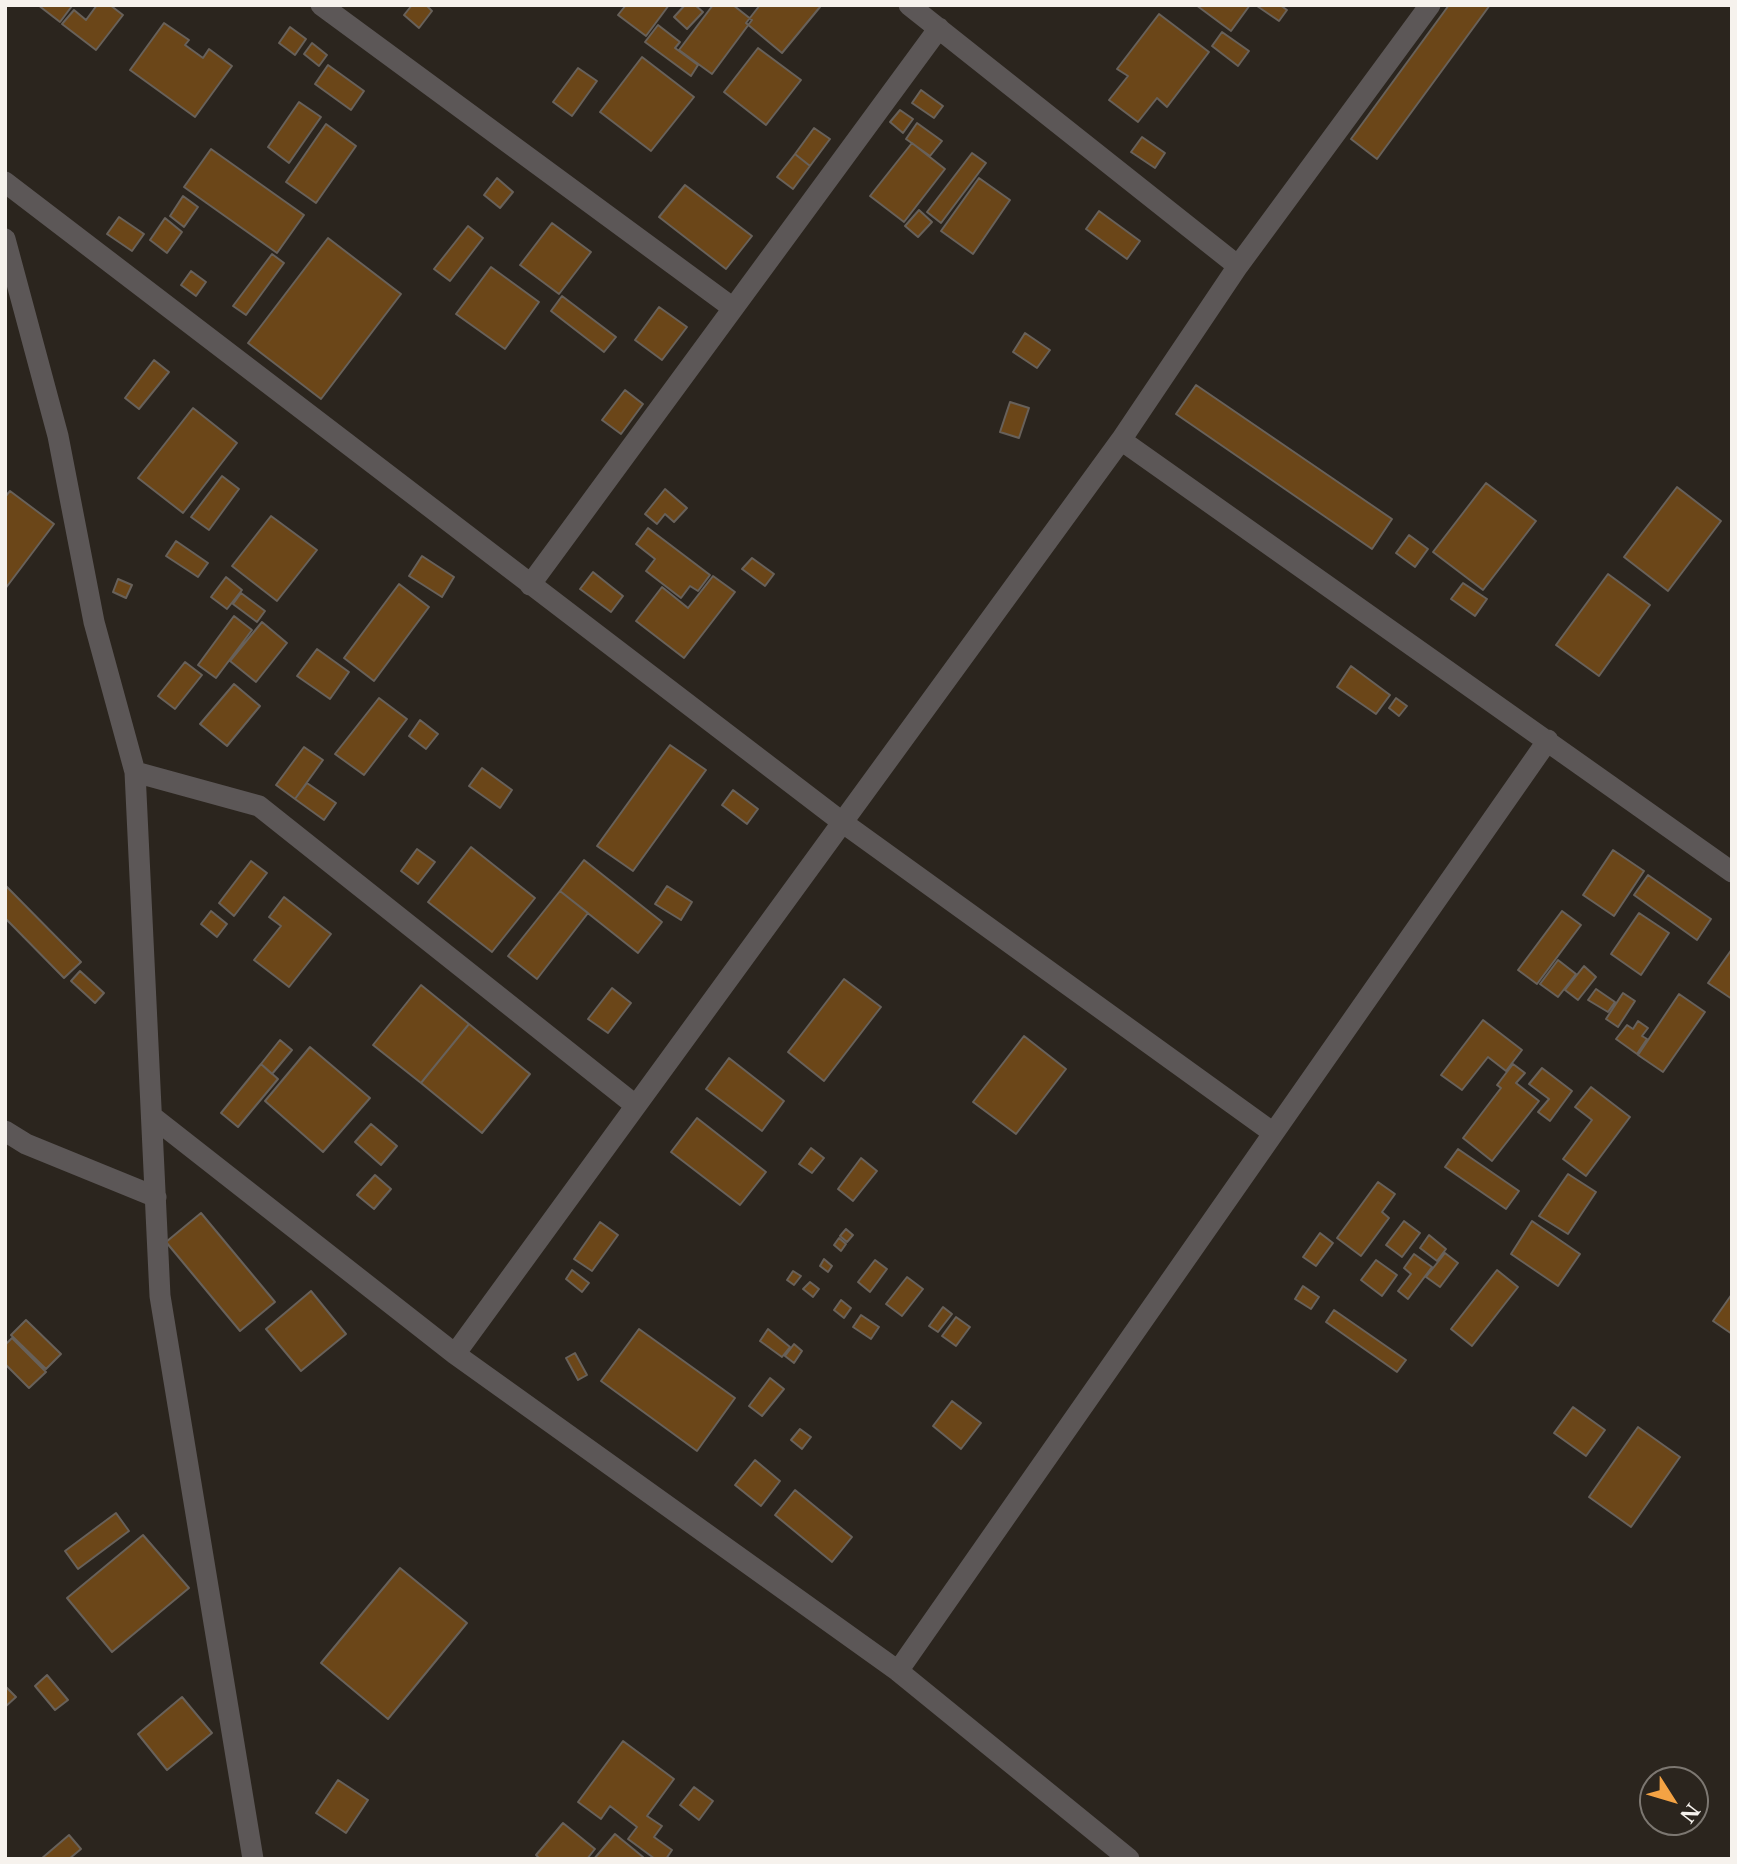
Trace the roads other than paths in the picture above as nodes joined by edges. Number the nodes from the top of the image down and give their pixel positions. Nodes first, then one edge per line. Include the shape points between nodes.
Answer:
1 (321, 5) edge
2 (909, 5) edge
3 (1430, 5) edge
4 (939, 28) junction
5 (5, 182) edge
6 (5, 239) edge
7 (1238, 266) junction
8 (733, 308) junction
9 (1121, 440) junction
10 (530, 585) junction
11 (1548, 740) junction
12 (135, 772) junction
13 (842, 822) junction
14 (1732, 872) edge
15 (635, 1105) junction
16 (154, 1118) junction
17 (5, 1131) edge
18 (1272, 1132) junction
19 (156, 1197) junction
20 (455, 1354) junction
21 (898, 1671) junction
22 (253, 1859) edge
23 (1129, 1859) edge

1 - 8 street
2 - 4 street
3 - 7 street
4 - 7 street
4 - 8 street
5 - 10 street
6 - 12 street via 58,436 94,622
7 - 9 street
8 - 10 street
9 - 11 street
9 - 13 street
10 - 13 street
11 - 14 street
11 - 18 street
12 - 15 street via 259,806
12 - 16 street
13 - 15 street
13 - 18 street
15 - 20 street
16 - 19 street
16 - 20 street
17 - 19 street via 26,1144
18 - 21 street
19 - 22 street via 160,1296
20 - 21 street
21 - 23 street

